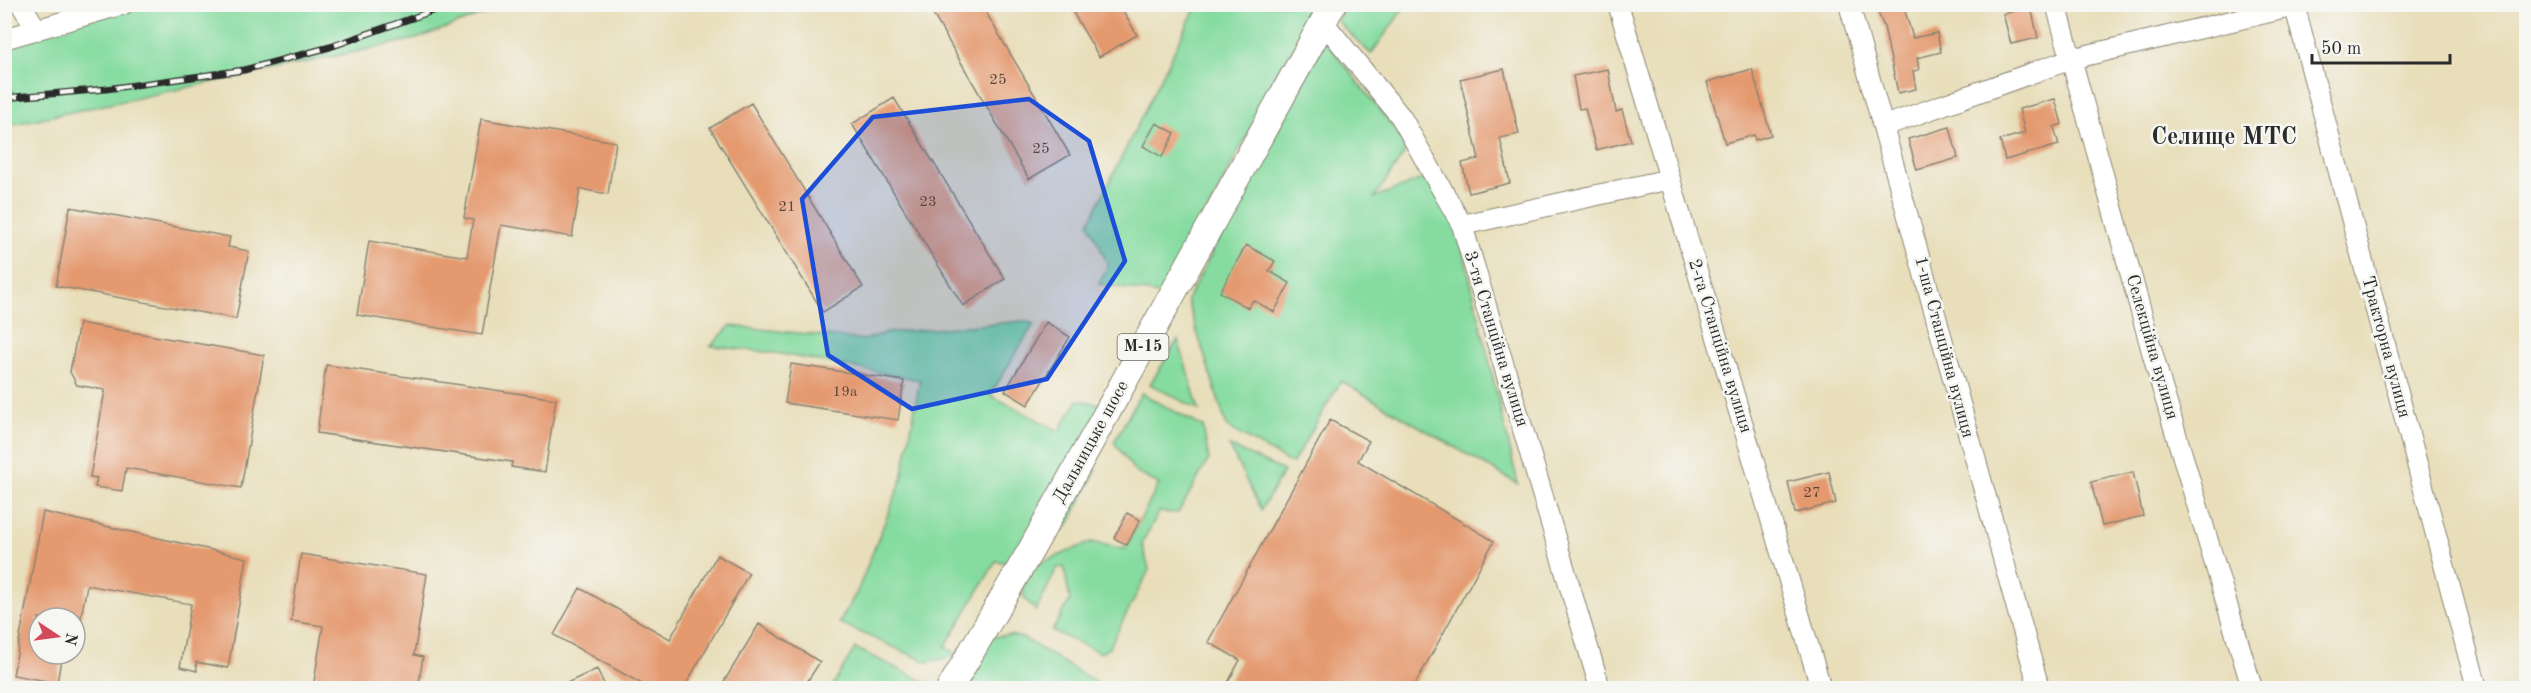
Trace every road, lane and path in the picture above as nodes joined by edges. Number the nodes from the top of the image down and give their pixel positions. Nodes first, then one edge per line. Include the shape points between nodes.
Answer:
1 (21, 4) edge
2 (124, 4) edge
3 (1618, 4) edge
4 (1849, 4) edge
5 (2056, 4) edge
6 (2294, 5) edge
7 (1329, 14) edge
8 (37, 30) junction
9 (4, 39) edge
10 (2071, 59) junction
11 (1884, 126) junction
12 (1670, 178) junction
13 (1462, 225) junction
14 (950, 688) edge
15 (1600, 688) edge
16 (1821, 688) edge
17 (2039, 688) edge
18 (2252, 688) edge
19 (2477, 688) edge

1 - 8 street
2 - 8 street
3 - 12 street, 2-га Станційна вулиця
4 - 11 street, 1-ша Станційна вулиця
5 - 10 street, Селекційна вулиця
6 - 10 street
6 - 19 street, Тракторна вулиця
7 - 13 street, 3-тя Станційна вулиця via 1401,117
7 - 14 main road, Дальницьке шосе / М-15
8 - 9 street
10 - 11 street
10 - 18 street, Селекційна вулиця via 2161,384
11 - 17 street, 1-ша Станційна вулиця
12 - 13 street
12 - 16 street, 2-га Станційна вулиця
13 - 15 street, 3-тя Станційна вулиця

